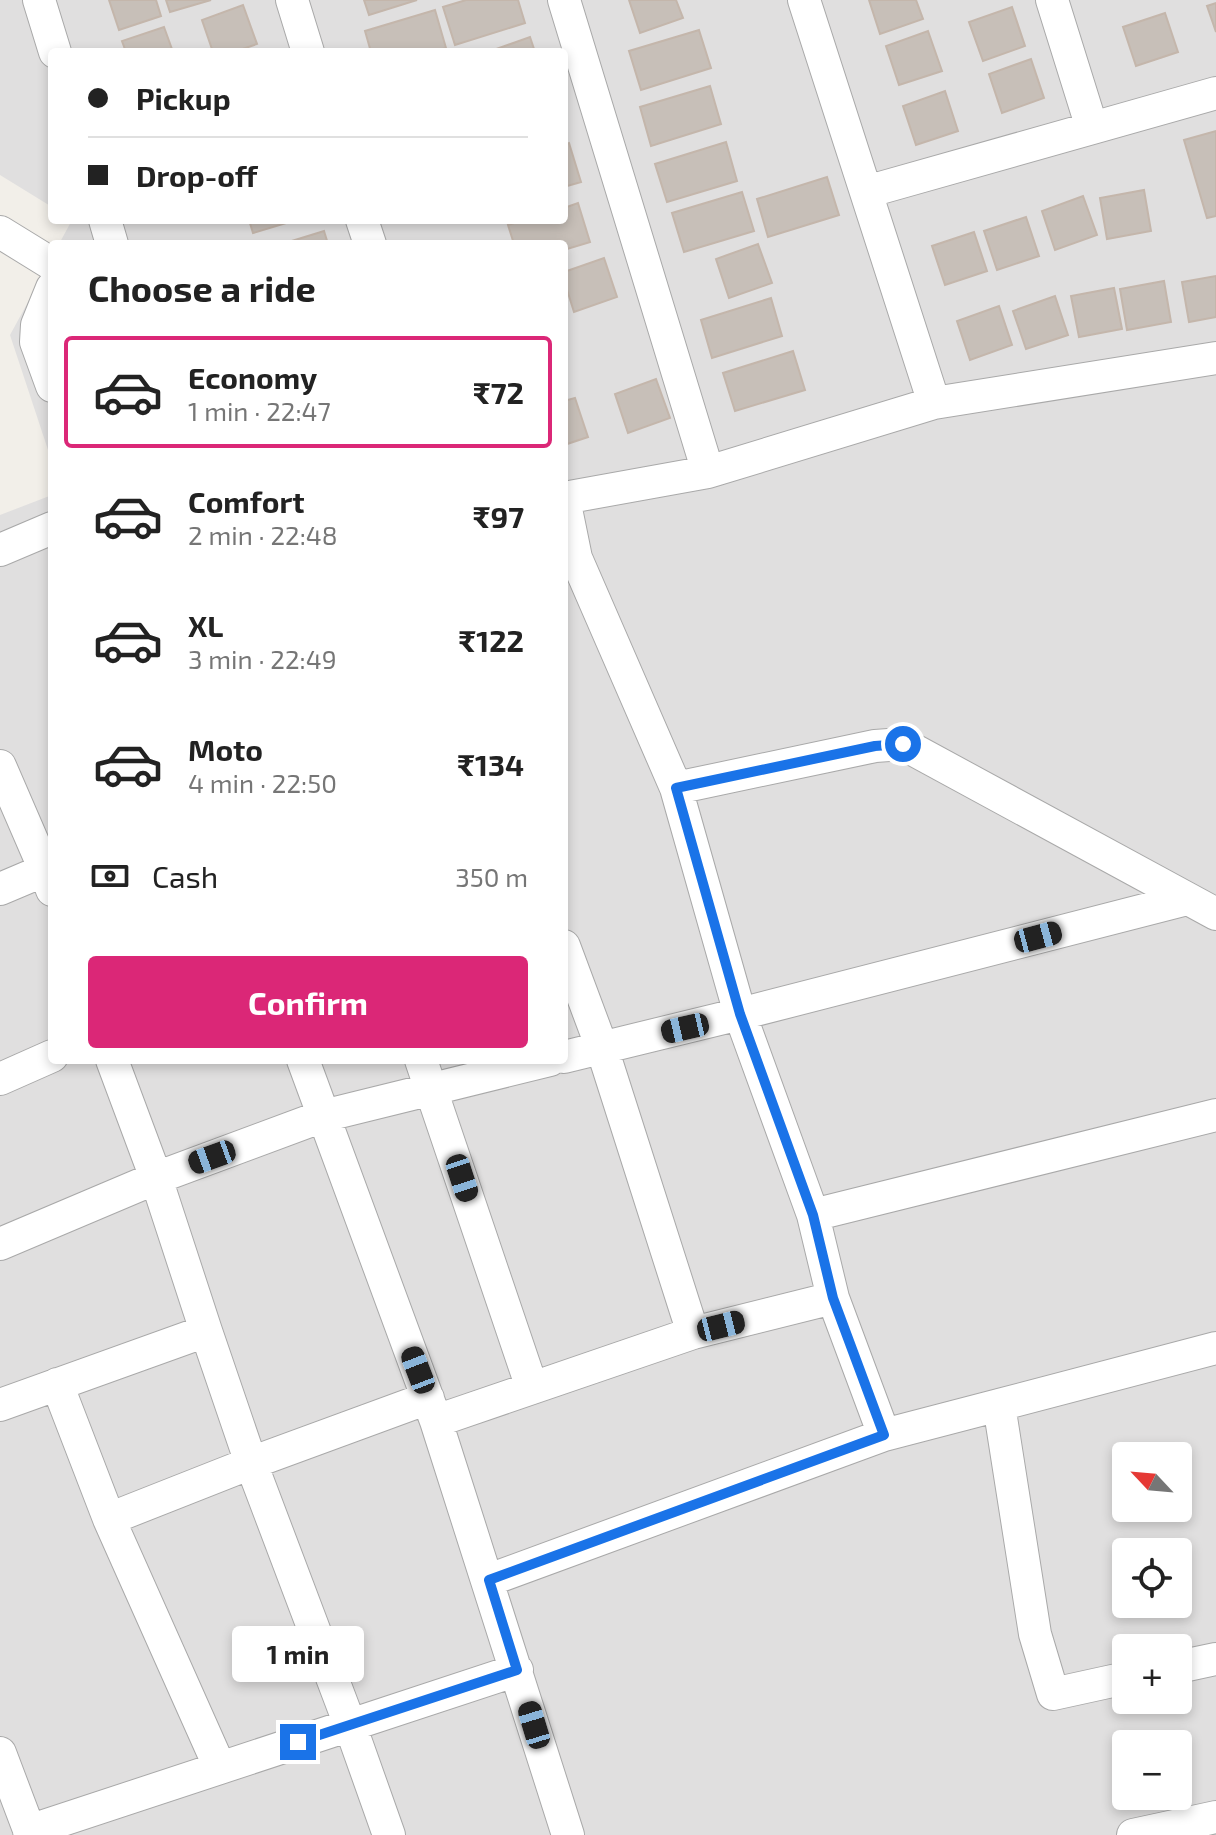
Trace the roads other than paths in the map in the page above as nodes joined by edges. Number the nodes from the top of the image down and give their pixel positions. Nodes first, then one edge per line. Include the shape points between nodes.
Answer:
1 (39, 0) edge
2 (292, 0) edge
3 (564, 0) edge
4 (804, 0) edge
5 (1052, 0) edge
6 (54, 48) edge
7 (307, 48) edge
8 (1216, 93) edge
9 (1092, 128) junction
10 (866, 192) junction
11 (0, 232) edge
12 (48, 277) edge
13 (48, 293) edge
14 (1216, 358) edge
15 (48, 375) edge
16 (934, 403) junction
17 (708, 472) junction
18 (568, 507) edge
19 (568, 517) edge
20 (48, 530) edge
21 (0, 550) edge
22 (0, 766) edge
23 (676, 788) junction
24 (48, 880) edge
25 (0, 889) edge
26 (1187, 899) junction
27 (1216, 914) edge
28 (568, 957) edge
29 (740, 1014) junction
30 (602, 1048) junction
31 (568, 1056) edge
32 (48, 1058) edge
33 (113, 1064) edge
34 (304, 1064) edge
35 (515, 1064) edge
36 (426, 1074) edge
37 (0, 1079) edge
38 (1216, 1115) edge
39 (323, 1116) junction
40 (156, 1178) junction
41 (813, 1215) junction
42 (0, 1244) edge
43 (833, 1298) junction
44 (206, 1331) junction
45 (693, 1333) junction
46 (1216, 1348) edge
47 (57, 1384) junction
48 (532, 1388) junction
49 (0, 1405) edge
50 (999, 1405) junction
51 (432, 1409) junction
52 (884, 1435) junction
53 (251, 1463) junction
54 (109, 1519) junction
55 (489, 1580) junction
56 (1216, 1659) edge
57 (1192, 1664) edge
58 (517, 1670) junction
59 (1112, 1681) edge
60 (350, 1725) junction
61 (0, 1753) edge
62 (220, 1768) junction
63 (1216, 1817) edge
64 (30, 1833) edge
65 (389, 1835) edge
66 (568, 1835) edge
67 (1133, 1835) edge

1 - 6 street
2 - 7 street
3 - 17 street
4 - 10 street
5 - 9 street
8 - 9 street
9 - 10 street
10 - 16 street
11 - 12 street
13 - 15 street via 36,342
14 - 16 street
16 - 17 street
17 - 18 street
19 - 23 street via 576,558
20 - 21 street
22 - 24 street
23 - 26 street via 903,744
23 - 29 street
24 - 25 street
26 - 27 street
26 - 29 street
28 - 30 street
29 - 30 street
29 - 41 street
30 - 31 street
30 - 45 street
32 - 37 street
33 - 40 street
34 - 39 street
35 - 36 street
36 - 39 street
36 - 48 street
38 - 41 street
39 - 40 street
39 - 51 street
40 - 42 street
40 - 44 street
41 - 43 street
43 - 45 street
43 - 52 street
44 - 47 street
44 - 53 street
45 - 48 street
46 - 50 street
47 - 49 street
47 - 54 street
48 - 51 street
50 - 52 street
50 - 59 street via 1035,1634 1053,1694
51 - 53 street
51 - 55 street
52 - 55 street
53 - 54 street
53 - 60 street
54 - 62 street
55 - 58 street
56 - 57 street
58 - 60 street
58 - 66 street
60 - 62 street
60 - 65 street
61 - 64 street
62 - 64 street
63 - 67 street

